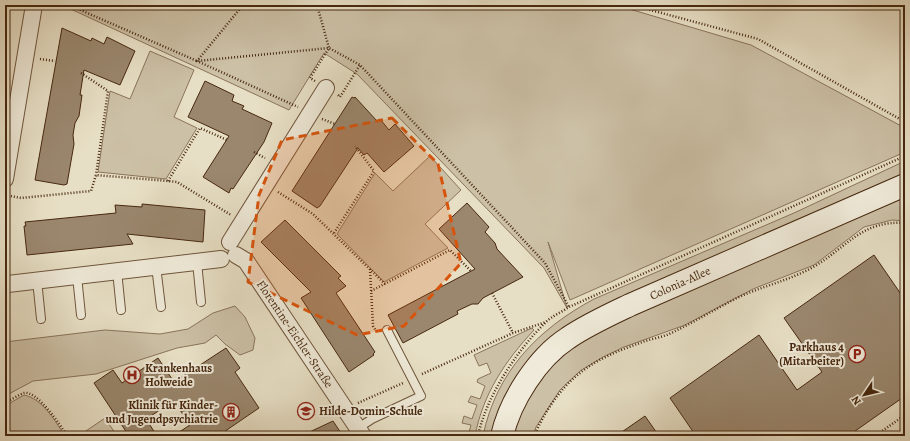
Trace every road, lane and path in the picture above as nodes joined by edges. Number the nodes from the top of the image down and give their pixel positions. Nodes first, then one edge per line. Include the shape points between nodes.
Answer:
1 (34, 5) edge
2 (69, 5) edge
3 (243, 5) edge
4 (317, 5) edge
5 (632, 5) edge
6 (329, 48) junction
7 (196, 61) junction
8 (360, 65) junction
9 (81, 73) dead end
10 (310, 78) dead end
11 (326, 88) dead end
12 (340, 97) dead end
13 (310, 113) junction
14 (905, 122) edge
15 (227, 140) dead end
16 (355, 146) dead end
17 (254, 152) dead end
18 (262, 156) dead end
19 (96, 175) junction
20 (5, 179) edge
21 (168, 181) junction
22 (266, 184) junction
23 (905, 185) edge
24 (5, 195) edge
25 (242, 222) junction
26 (905, 223) edge
27 (334, 233) junction
28 (229, 252) junction
29 (197, 262) junction
30 (156, 266) junction
31 (117, 271) junction
32 (472, 271) dead end
33 (77, 276) junction
34 (37, 280) junction
35 (6, 283) edge
36 (384, 284) junction
37 (372, 291) dead end
38 (492, 293) dead end
39 (201, 302) dead end
40 (161, 307) dead end
41 (569, 307) dead end
42 (121, 310) dead end
43 (81, 315) dead end
44 (41, 319) dead end
45 (546, 322) dead end
46 (387, 330) dead end
47 (513, 333) junction
48 (413, 378) junction
49 (5, 403) edge
50 (344, 409) junction
51 (905, 415) edge
52 (360, 432) edge
53 (67, 436) edge
54 (502, 436) edge
55 (534, 436) edge
56 (875, 436) edge

1 - 20 street
2 - 7 path
3 - 7 path
4 - 6 path
5 - 14 path via 758,39
6 - 7 path
6 - 8 path
6 - 10 path
7 - 13 path
8 - 12 path
8 - 41 path via 545,264
9 - 19 path via 108,90
11 - 13 street
13 - 22 street
15 - 21 path via 200,128
16 - 27 path via 374,171
17 - 18 path
19 - 21 path
19 - 24 path via 91,192 21,198
21 - 25 path via 177,182
22 - 25 street
22 - 27 path via 313,214
23 - 54 main road, Colonia-Allee via 630,305 566,339 550,353 522,388 510,408
25 - 28 street
26 - 55 path via 879,224 863,231 816,266 800,274 738,298 667,334 599,361 580,373 558,395
27 - 36 path
28 - 29 street
28 - 50 street, Florentine-Eichler-Straße via 246,261
29 - 30 street
29 - 39 lane
30 - 31 street
30 - 40 lane
31 - 33 street
31 - 42 lane
32 - 36 path via 450,250
33 - 34 street
33 - 43 lane
34 - 35 street
34 - 44 lane
36 - 37 path
38 - 47 path
45 - 47 path
46 - 48 lane
47 - 48 path
48 - 50 path
48 - 52 lane via 421,396 372,419
49 - 53 path via 30,393 50,411
50 - 52 street, Florentine-Eichler-Straße
51 - 56 path

